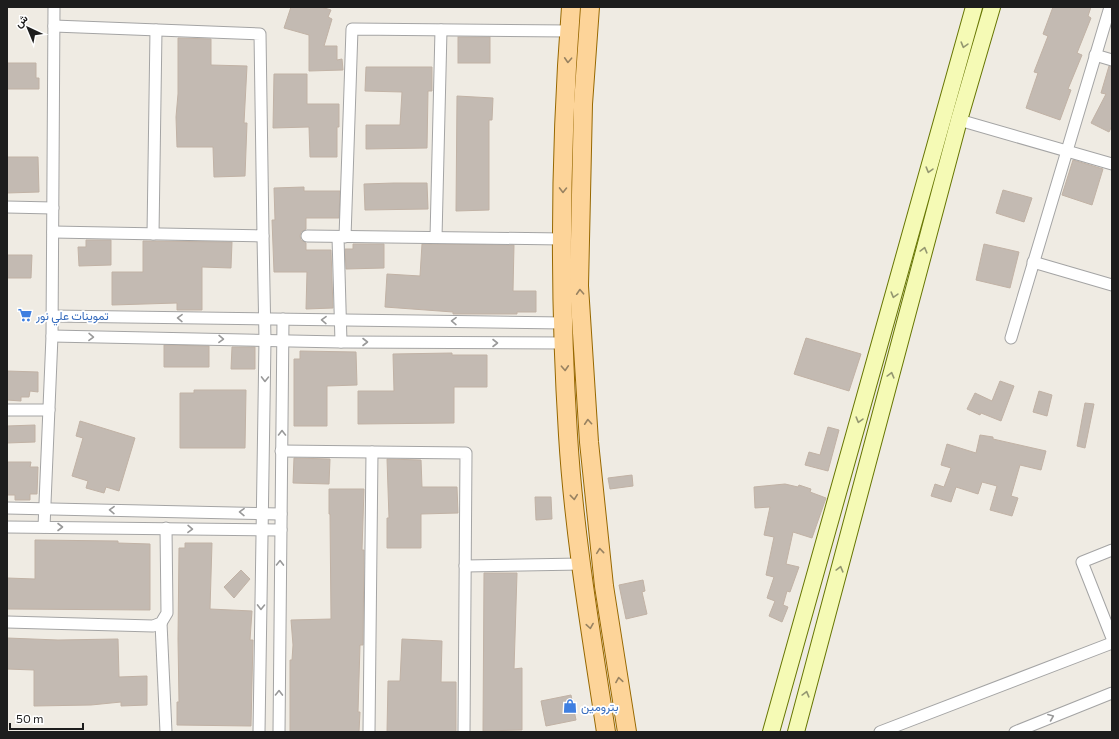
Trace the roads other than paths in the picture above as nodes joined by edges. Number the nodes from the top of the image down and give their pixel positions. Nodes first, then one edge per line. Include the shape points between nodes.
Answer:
1 (54, 7) edge
2 (571, 7) edge
3 (590, 7) edge
4 (974, 7) edge
5 (992, 7) edge
6 (1110, 7) edge
7 (54, 26) junction
8 (156, 30) junction
9 (441, 30) junction
10 (569, 31) junction
11 (1095, 55) junction
12 (1112, 60) edge
13 (959, 120) junction
14 (1066, 151) junction
15 (1112, 164) edge
16 (7, 206) edge
17 (53, 208) junction
18 (52, 232) junction
19 (153, 234) junction
20 (263, 236) junction
21 (307, 236) dead end
22 (341, 237) junction
23 (436, 237) junction
24 (563, 238) junction
25 (1033, 262) junction
26 (1112, 285) edge
27 (52, 316) junction
28 (265, 319) junction
29 (283, 319) junction
30 (340, 320) junction
31 (563, 323) junction
32 (52, 336) junction
33 (1011, 338) dead end
34 (265, 340) junction
35 (282, 340) junction
36 (341, 342) junction
37 (564, 343) junction
38 (7, 410) edge
39 (49, 410) junction
40 (281, 451) junction
41 (372, 452) junction
42 (7, 508) edge
43 (45, 508) junction
44 (263, 513) junction
45 (281, 514) junction
46 (7, 527) edge
47 (44, 527) junction
48 (166, 528) junction
49 (262, 529) junction
50 (281, 530) junction
51 (1112, 550) edge
52 (581, 564) junction
53 (465, 566) junction
54 (7, 622) edge
55 (161, 623) junction
56 (1112, 638) edge
57 (1112, 642) edge
58 (1111, 697) edge
59 (166, 732) edge
60 (259, 732) edge
61 (279, 732) edge
62 (369, 732) edge
63 (464, 732) edge
64 (606, 732) edge
65 (627, 732) edge
66 (771, 732) edge
67 (796, 732) edge
68 (880, 732) edge
69 (1015, 732) edge

1 - 7 street
2 - 10 main road
65 -> 3 main road via 604,586 589,442 579,286 583,104
4 -> 66 main road
5 - 13 main road
6 - 11 street
7 - 8 street
7 - 17 street
8 - 19 street
8 - 20 street via 260,34
9 - 10 street
9 - 22 street via 352,29
9 - 23 street
10 -> 24 main road via 563,143
11 - 12 street
11 - 14 street
13 - 14 street
67 -> 13 main road
14 - 15 street
14 - 25 street
16 - 17 street
17 - 18 street
18 - 19 street
18 - 27 street
19 - 20 street
20 - 28 street
21 - 22 street
22 - 23 street
22 - 30 street
23 - 24 street
24 - 31 main road
25 - 26 street
25 - 33 street
28 -> 27 street
27 - 32 street
28 - 29 street
28 - 34 street
30 -> 29 street
29 - 35 street
31 -> 30 street
30 - 36 street
31 - 37 main road
32 -> 34 street
32 - 39 street
34 - 35 street
34 -> 44 street
35 - 36 street
40 -> 35 street
36 -> 37 street
37 -> 52 main road via 568,436
38 - 39 street
39 - 43 street
40 - 41 street
40 - 45 street
41 - 53 street via 466,453
41 - 62 street
42 - 43 street
44 -> 43 street
43 - 47 street
44 - 45 street
44 - 49 street
45 - 50 street
46 - 47 street
47 -> 48 street
48 -> 49 street
48 - 55 street via 167,613
49 - 50 street
49 -> 60 street
61 -> 50 street
51 - 56 street via 1082,562
52 - 53 street
52 -> 64 main road
53 - 63 street
54 - 55 street via 152,626
55 - 59 street
57 - 68 street
69 -> 58 street

